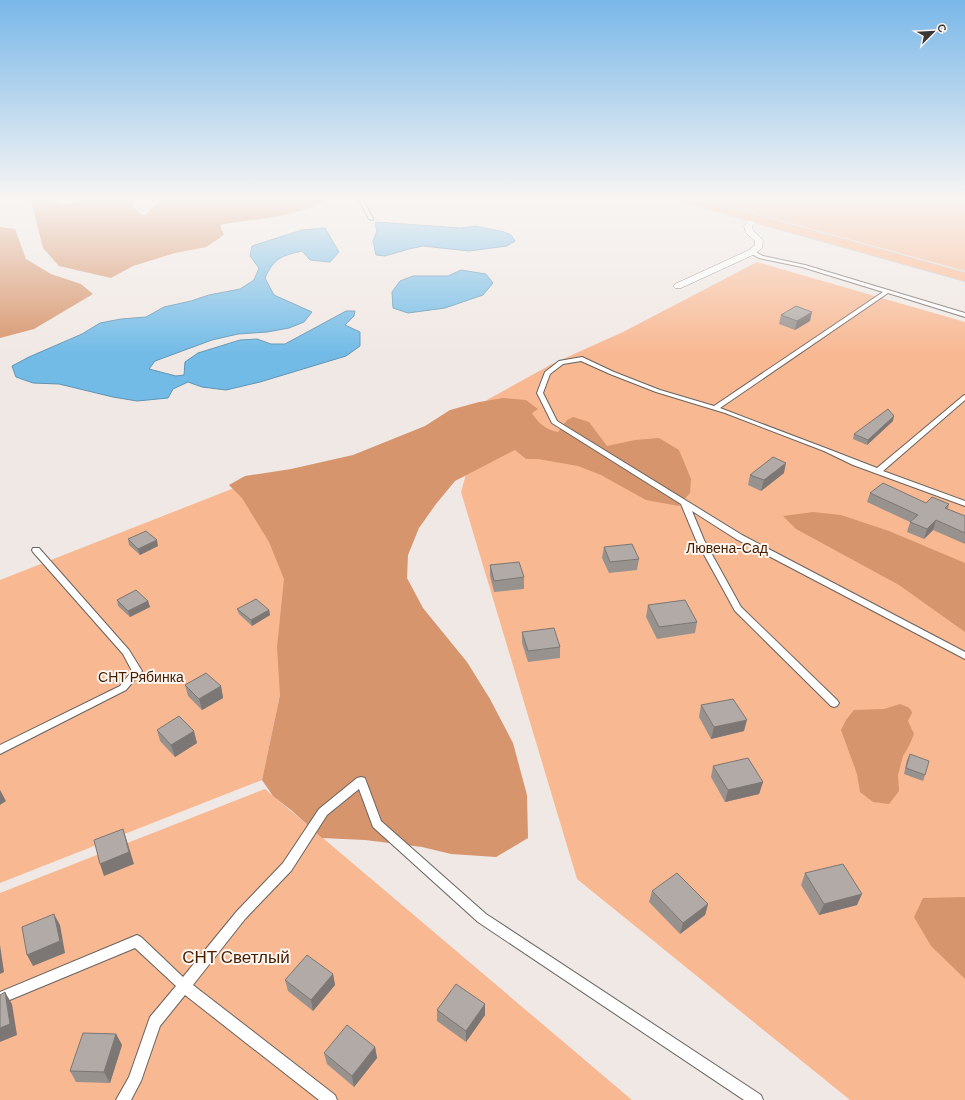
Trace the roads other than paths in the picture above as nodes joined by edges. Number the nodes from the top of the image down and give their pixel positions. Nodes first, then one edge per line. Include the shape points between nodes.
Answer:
1 (872, 251) edge
2 (752, 252) joint
3 (965, 277) edge
4 (678, 286) dead end
5 (886, 292) junction
6 (965, 315) edge
7 (965, 397) edge
8 (716, 408) junction
9 (878, 471) junction
10 (685, 504) junction
11 (965, 504) edge
12 (36, 550) dead end
13 (965, 656) edge
14 (834, 703) dead end
15 (0, 750) edge
16 (184, 986) junction
17 (0, 998) edge
18 (123, 1100) edge
19 (330, 1100) edge
20 (756, 1100) edge

1 - 3 highway
2 - 4 street
2 - 5 lane via 761,257 804,266
5 - 6 lane
5 - 8 lane
7 - 9 lane
8 - 9 lane
8 - 10 lane via 658,391 582,359 561,362 547,373 540,393 554,422
9 - 11 lane
10 - 13 lane via 739,538
10 - 14 lane via 700,540 738,609
12 - 15 lane via 126,652 137,671 123,688
16 - 17 lane via 137,941
16 - 18 lane via 155,1022 134,1081
16 - 19 lane
16 - 20 lane via 241,915 287,867 323,812 361,781 377,824 482,918

